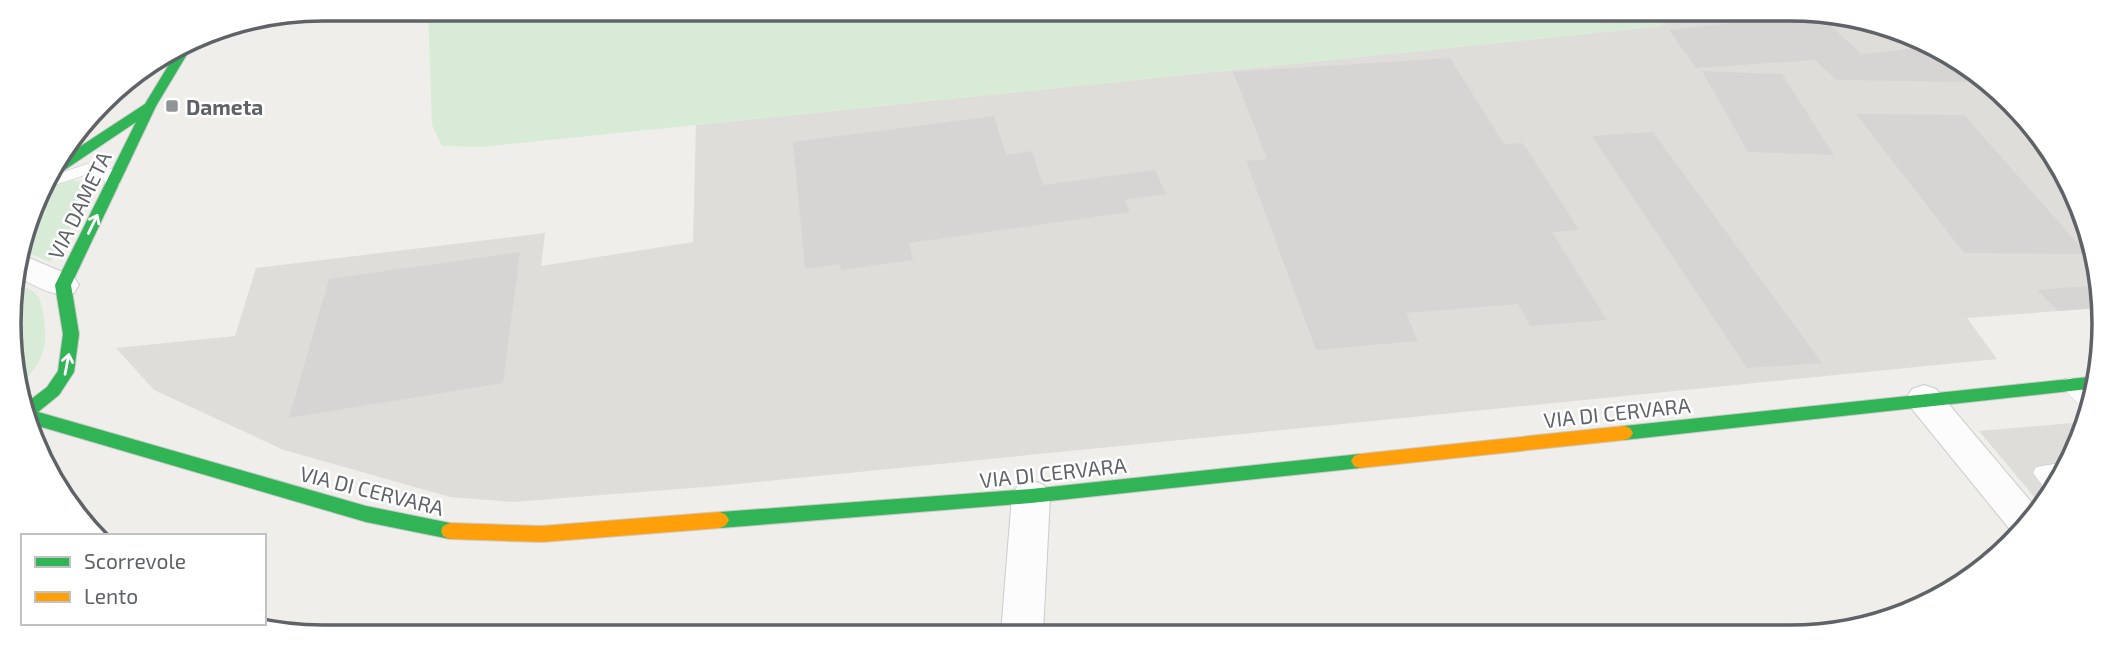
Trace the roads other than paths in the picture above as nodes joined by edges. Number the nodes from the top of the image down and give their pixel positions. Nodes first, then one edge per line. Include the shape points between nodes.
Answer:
1 (179, 57) edge
2 (150, 106) junction
3 (68, 161) edge
4 (57, 179) edge
5 (112, 184) junction
6 (26, 268) edge
7 (63, 285) junction
8 (2086, 383) edge
9 (2069, 385) junction
10 (1924, 399) junction
11 (2082, 399) edge
12 (33, 407) edge
13 (36, 418) edge
14 (2053, 472) edge
15 (2049, 479) edge
16 (1031, 496) junction
17 (2021, 518) edge
18 (1023, 625) edge

1 - 2 street, VIA DAMETA
2 - 3 street, VIA DAMETA
2 - 5 street, VIA DAMETA
4 - 5 lane via 87,169 110,173
7 -> 5 street, VIA DAMETA
6 - 7 street
12 -> 7 street, VIA DI CERVARA via 68,370 71,317
8 - 9 street, VIA DI CERVARA
9 - 10 street, VIA DI CERVARA
9 - 11 lane
10 - 16 street, VIA DI CERVARA
10 - 17 street
13 - 16 street, VIA DI CERVARA via 366,514 449,531 542,534
14 - 15 lane via 2043,473
16 - 18 street

